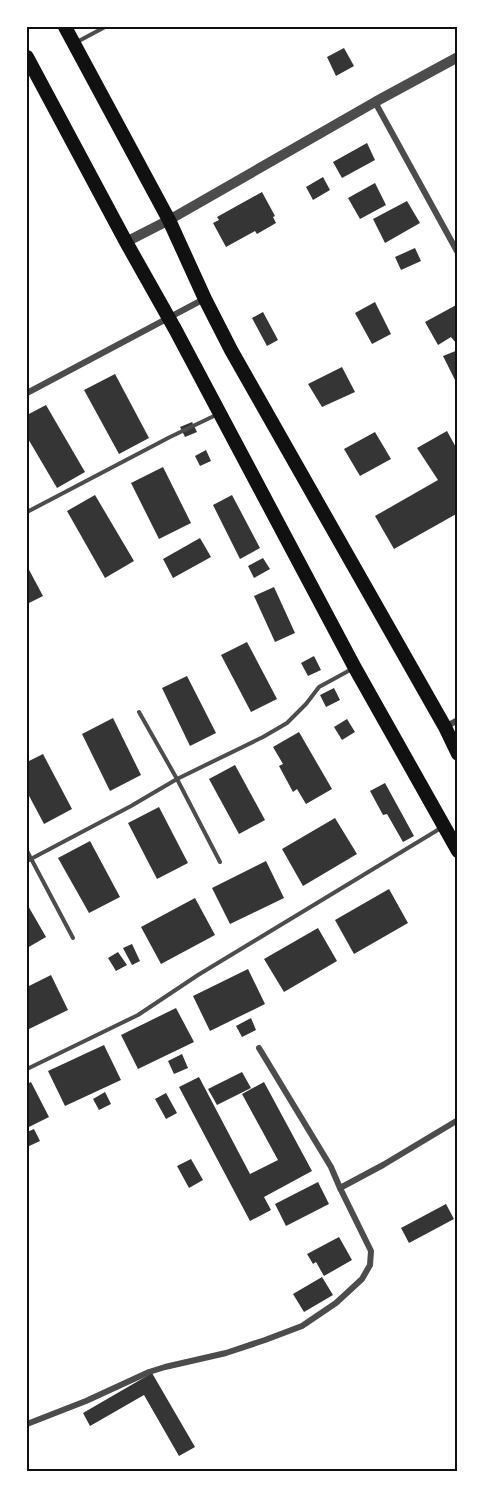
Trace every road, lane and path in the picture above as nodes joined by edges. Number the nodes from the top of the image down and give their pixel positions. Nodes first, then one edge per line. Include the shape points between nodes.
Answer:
1 (65, 27) edge
2 (105, 27) edge
3 (75, 43) junction
4 (27, 57) edge
5 (458, 57) edge
6 (30, 72) edge
7 (375, 102) junction
8 (169, 220) junction
9 (126, 242) junction
10 (458, 253) edge
11 (205, 299) junction
12 (168, 317) junction
13 (27, 393) edge
14 (220, 413) junction
15 (27, 512) edge
16 (356, 668) junction
17 (139, 712) dead end
18 (458, 720) edge
19 (445, 727) junction
20 (458, 754) edge
21 (177, 779) junction
22 (444, 826) junction
23 (27, 851) edge
24 (458, 851) edge
25 (29, 860) edge
26 (220, 862) dead end
27 (73, 938) dead end
28 (259, 1048) dead end
29 (27, 1069) edge
30 (458, 1120) edge
31 (340, 1188) junction
32 (27, 1424) edge

1 - 3 highway
2 - 3 lane
3 - 8 highway
4 - 6 highway
5 - 7 street
6 - 9 highway
7 - 8 street
7 - 10 street
8 - 9 street
8 - 11 highway
9 - 12 highway
11 - 12 street
11 - 19 highway
12 - 13 street
12 - 14 highway
14 - 15 lane
14 - 16 highway
16 - 21 lane via 319,687 287,723
16 - 22 highway
17 - 21 lane
18 - 19 street
19 - 20 highway
21 - 25 lane
21 - 26 lane
22 - 24 highway
22 - 29 lane via 138,1015
23 - 25 lane
25 - 27 lane
28 - 31 street
30 - 31 street
31 - 32 street via 371,1251 370,1264 362,1279 336,1303 302,1326 265,1341 149,1372

